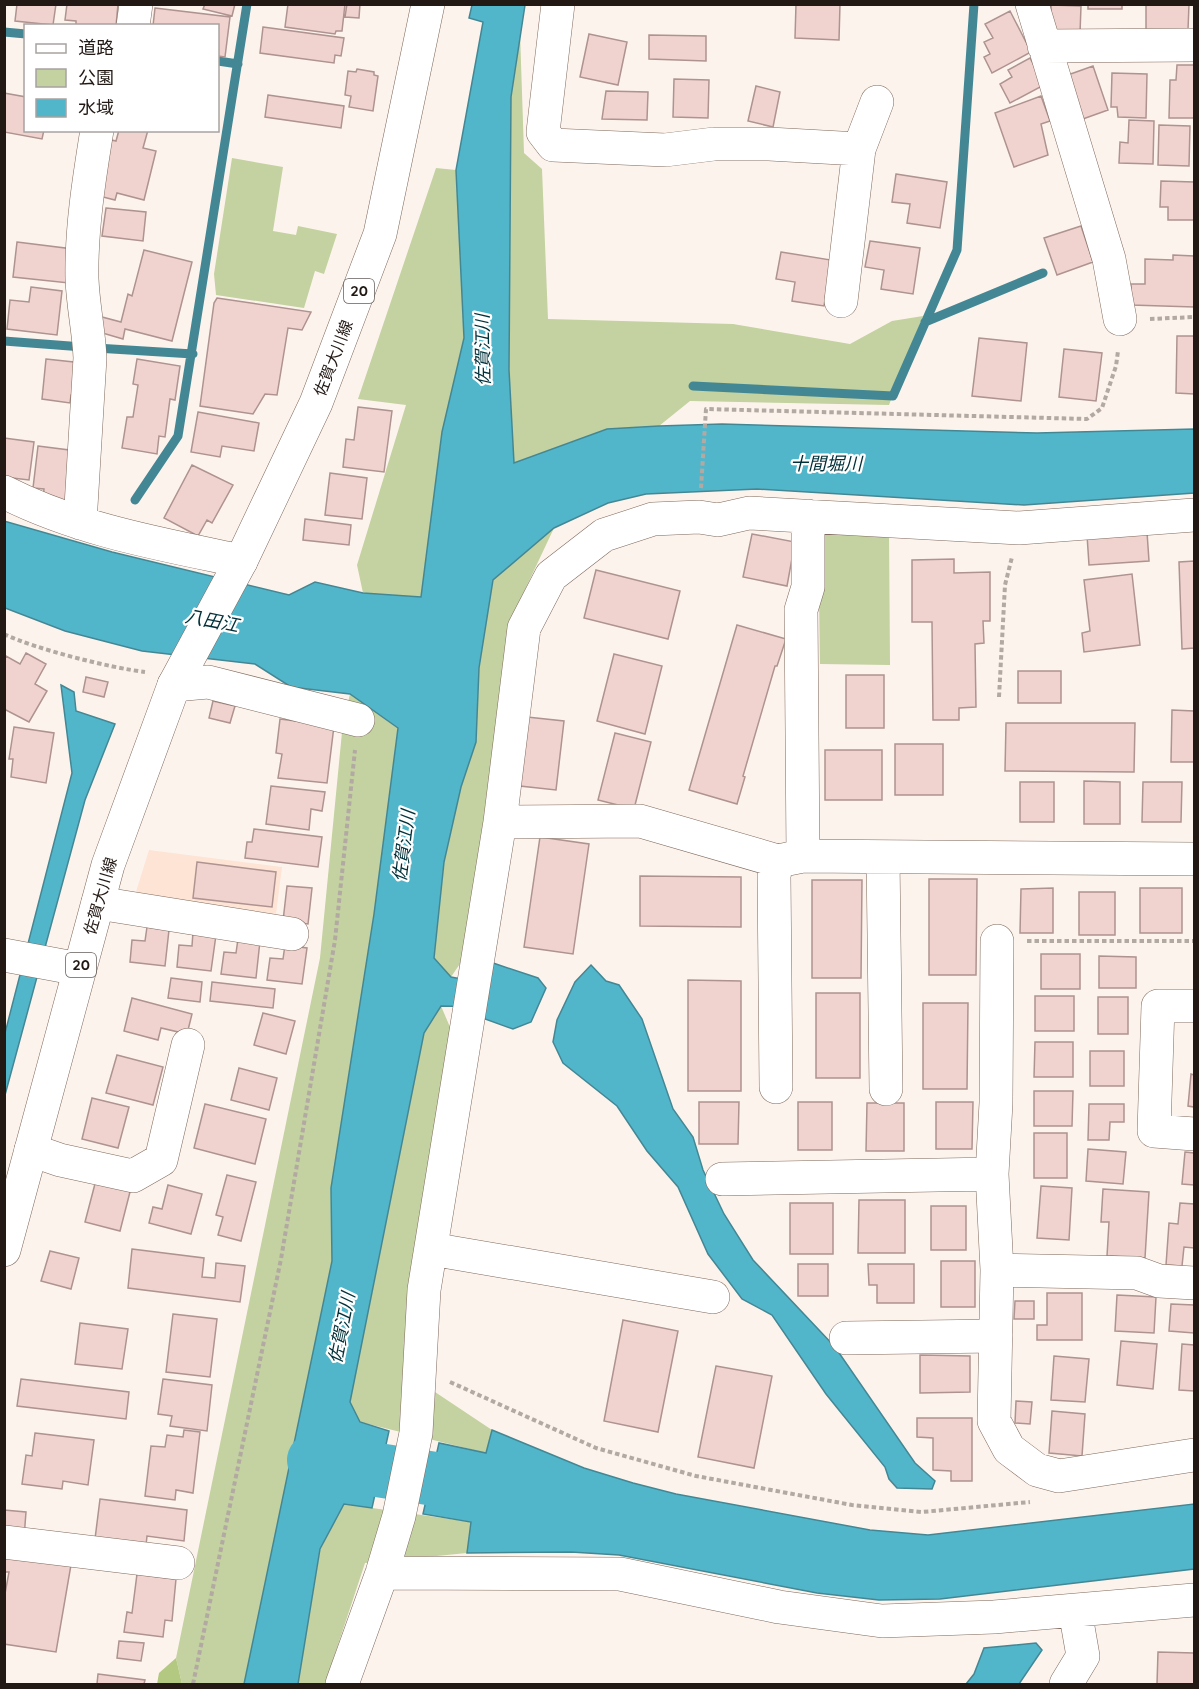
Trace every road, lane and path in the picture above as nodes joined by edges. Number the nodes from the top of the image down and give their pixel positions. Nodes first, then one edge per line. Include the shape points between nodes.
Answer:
1 (136, 4) edge
2 (428, 4) edge
3 (558, 4) edge
4 (1032, 4) edge
5 (133, 24) edge
6 (1194, 45) edge
7 (1044, 46) junction
8 (877, 102) dead end
9 (97, 132) edge
10 (859, 149) junction
11 (842, 301) dead end
12 (1194, 317) edge
13 (1120, 320) junction
14 (4, 492) edge
15 (1194, 515) edge
16 (808, 516) junction
17 (699, 517) junction
18 (80, 523) junction
19 (1019, 528) junction
20 (241, 561) junction
21 (4, 634) edge
22 (174, 685) junction
23 (999, 697) dead end
24 (358, 720) joint
25 (500, 822) junction
26 (884, 856) junction
27 (791, 858) junction
28 (1194, 859) edge
29 (98, 903) junction
30 (292, 934) dead end
31 (997, 941) joint
32 (1194, 941) edge
33 (7, 956) edge
34 (79, 969) junction
35 (1194, 1006) edge
36 (188, 1045) dead end
37 (776, 1087) dead end
38 (886, 1089) dead end
39 (1194, 1134) edge
40 (31, 1150) junction
41 (992, 1174) junction
42 (722, 1179) dead end
43 (431, 1249) junction
44 (4, 1250) edge
45 (997, 1270) junction
46 (1194, 1283) edge
47 (713, 1297) dead end
48 (996, 1336) junction
49 (846, 1338) dead end
50 (422, 1370) junction
51 (1194, 1455) edge
52 (1033, 1502) dead end
53 (4, 1542) edge
54 (178, 1563) dead end
55 (382, 1573) junction
56 (1194, 1600) edge
57 (1075, 1610) junction
58 (193, 1684) edge
59 (342, 1684) edge
60 (1066, 1684) edge

1 - 5 street
2 - 20 street, 佐賀大川線 / 20 via 380,234 316,403
3 - 10 street via 543,132 553,145 665,150 714,144 769,144
4 - 7 street
6 - 7 street
7 - 13 street via 1109,259
8 - 10 street
9 - 18 street via 83,232 82,281 89,346
10 - 11 street
12 - 13 path
13 - 17 path via 1116,366 1102,408 1087,419 706,409
14 - 18 street
15 - 19 street
16 - 17 street via 749,513 718,520
16 - 19 street
16 - 27 street via 808,587 801,610
17 - 25 street via 653,519 604,535 551,576 524,628
18 - 20 street
19 - 23 path via 1005,585
20 - 22 street, 20
21 - 22 path via 117,667 149,672
22 - 24 street via 208,682
22 - 29 street, 佐賀大川線 / 20 via 108,865
24 - 58 path via 335,940 281,1259
25 - 27 street via 640,821
25 - 43 street
26 - 27 street
26 - 28 street
26 - 38 street
27 - 37 street via 774,875
29 - 30 street
29 - 34 street, 佐賀大川線 / 20
31 - 32 path
31 - 41 street
33 - 34 street
34 - 40 street, 佐賀大川線 / 20
35 - 39 street via 1158,1006 1154,1131
36 - 40 street via 161,1160 133,1176
40 - 44 street, 佐賀大川線 / 20
41 - 42 street
41 - 45 street
43 - 47 street
43 - 50 street via 424,1290
45 - 46 street via 1137,1273 1159,1281
45 - 48 street
48 - 49 street
48 - 51 street via 994,1421 1009,1449 1037,1470 1059,1476
50 - 52 path via 596,1448 696,1476 852,1505 922,1512
50 - 55 street via 416,1433 399,1516
53 - 54 street
55 - 57 street via 620,1574 779,1606 882,1621
55 - 59 street
56 - 57 street
57 - 60 street via 1083,1656

